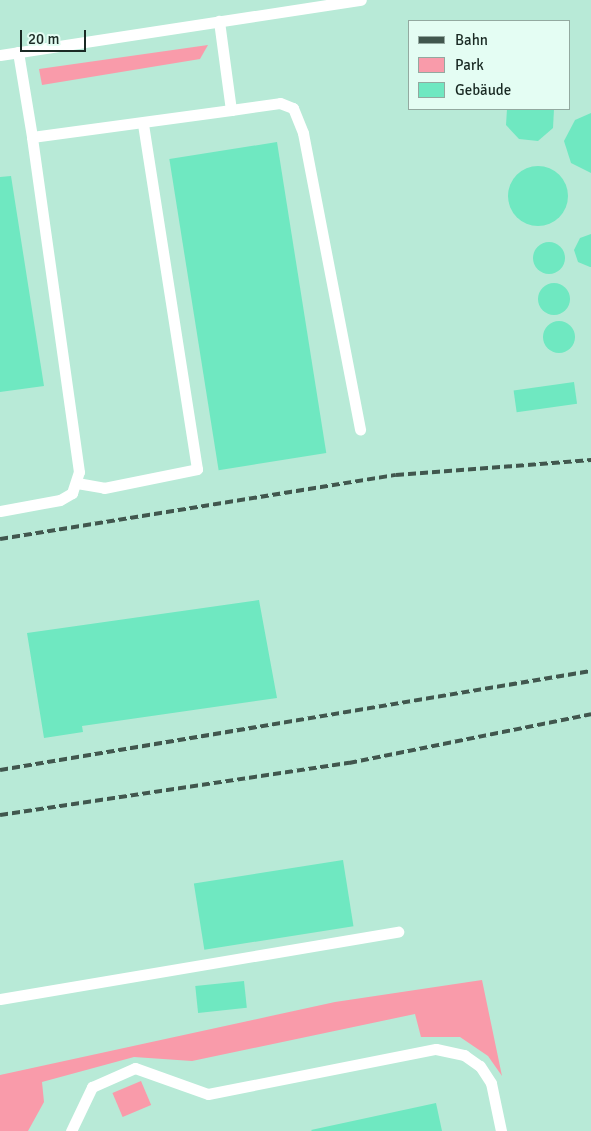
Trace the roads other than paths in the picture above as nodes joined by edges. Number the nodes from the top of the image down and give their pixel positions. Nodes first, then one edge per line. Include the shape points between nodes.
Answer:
1 (361, 0) edge
2 (219, 21) junction
3 (18, 52) junction
4 (0, 55) edge
5 (231, 110) junction
6 (144, 123) junction
7 (32, 137) junction
8 (360, 430) dead end
9 (77, 483) junction
10 (0, 511) edge
11 (398, 932) dead end
12 (0, 999) edge
13 (71, 1131) edge
14 (500, 1131) edge

1 - 2 lane
2 - 3 lane
2 - 5 lane
3 - 4 lane
3 - 7 lane
5 - 6 lane
5 - 8 lane via 280,103 293,108 303,132
6 - 7 lane
6 - 9 lane via 198,469 104,488
7 - 9 lane via 79,472
9 - 10 lane via 72,493 60,500
11 - 12 lane
13 - 14 lane via 92,1086 135,1068 208,1094 436,1049 464,1055 480,1066 491,1084

